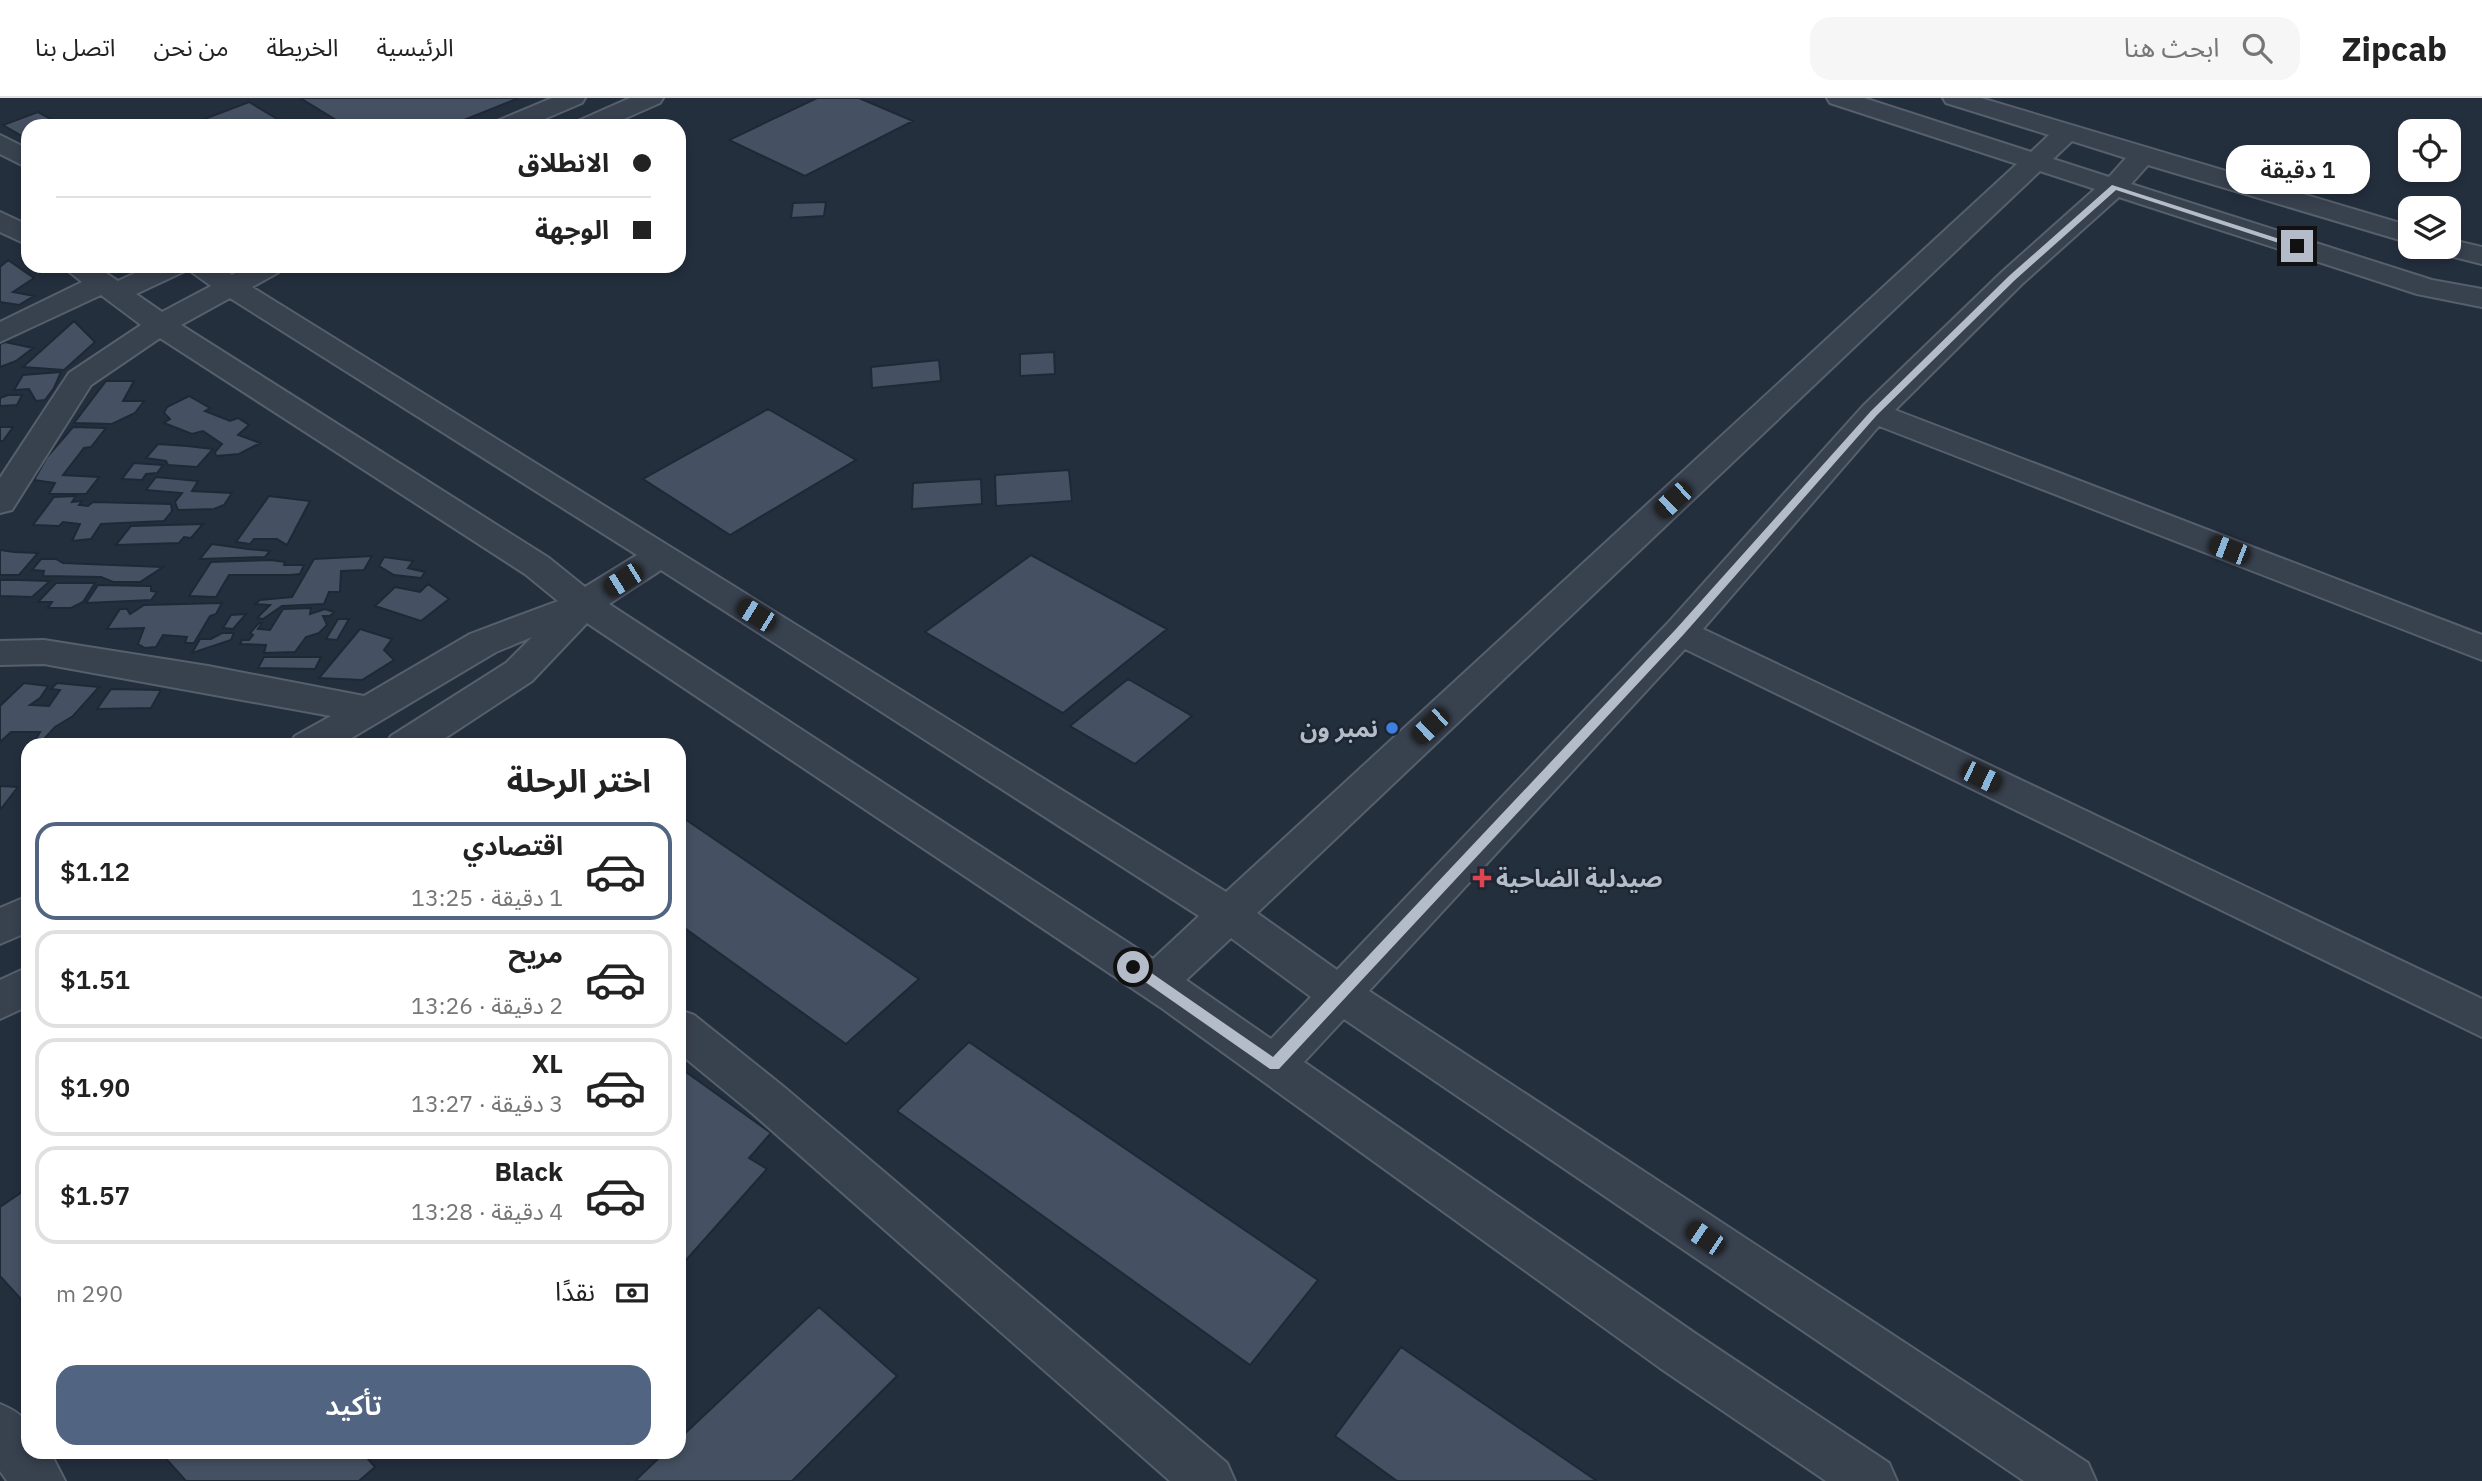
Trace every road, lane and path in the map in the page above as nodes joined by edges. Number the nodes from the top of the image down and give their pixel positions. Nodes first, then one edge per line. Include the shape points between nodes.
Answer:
1 (573, 98) edge
2 (651, 98) edge
3 (1839, 98) edge
4 (1955, 98) edge
5 (523, 119) edge
6 (603, 119) edge
7 (2066, 133) junction
8 (0, 143) edge
9 (21, 156) edge
10 (2142, 156) junction
11 (2037, 162) junction
12 (2114, 187) junction
13 (0, 220) edge
14 (2398, 231) edge
15 (21, 233) edge
16 (2461, 250) edge
17 (2482, 256) edge
18 (136, 273) edge
19 (214, 276) edge
20 (98, 280) edge
21 (2482, 298) edge
22 (160, 326) junction
23 (0, 333) edge
24 (1874, 413) junction
25 (0, 503) edge
26 (661, 555) junction
27 (584, 604) junction
28 (1680, 632) junction
29 (2482, 648) edge
30 (0, 653) edge
31 (368, 710) junction
32 (321, 738) edge
33 (416, 738) edge
34 (1228, 914) junction
35 (21, 916) edge
36 (0, 928) edge
37 (1156, 982) junction
38 (21, 988) edge
39 (1340, 995) junction
40 (0, 1002) edge
41 (2482, 1019) edge
42 (686, 1034) edge
43 (1274, 1065) junction
44 (0, 1429) edge
45 (21, 1457) edge
46 (22, 1459) edge
47 (39, 1481) edge
48 (1209, 1481) edge
49 (1871, 1481) edge
50 (2070, 1481) edge

1 - 5 street
2 - 6 street
3 - 11 street
4 - 7 street
7 - 10 street
7 - 11 street
8 - 9 street
10 - 12 street
10 - 14 street
11 - 12 street
11 - 34 street
12 - 21 street via 2427,288
12 - 24 street via 2012,278
13 - 15 street
16 - 17 street
18 - 20 street
19 - 22 street
19 - 26 street
20 - 22 street
20 - 23 street
22 - 25 street via 80,379
22 - 27 street via 537,566
24 - 28 street
24 - 29 street
26 - 27 street
26 - 34 street
27 - 31 street via 483,643
27 - 33 street via 519,672
27 - 37 street
28 - 39 street
28 - 41 street
30 - 31 street via 58,654
31 - 32 street
34 - 37 street
34 - 39 street
35 - 36 street
37 - 43 street
38 - 40 street
39 - 43 street
39 - 50 street
42 - 48 street
43 - 49 street
44 - 45 street
46 - 47 street

